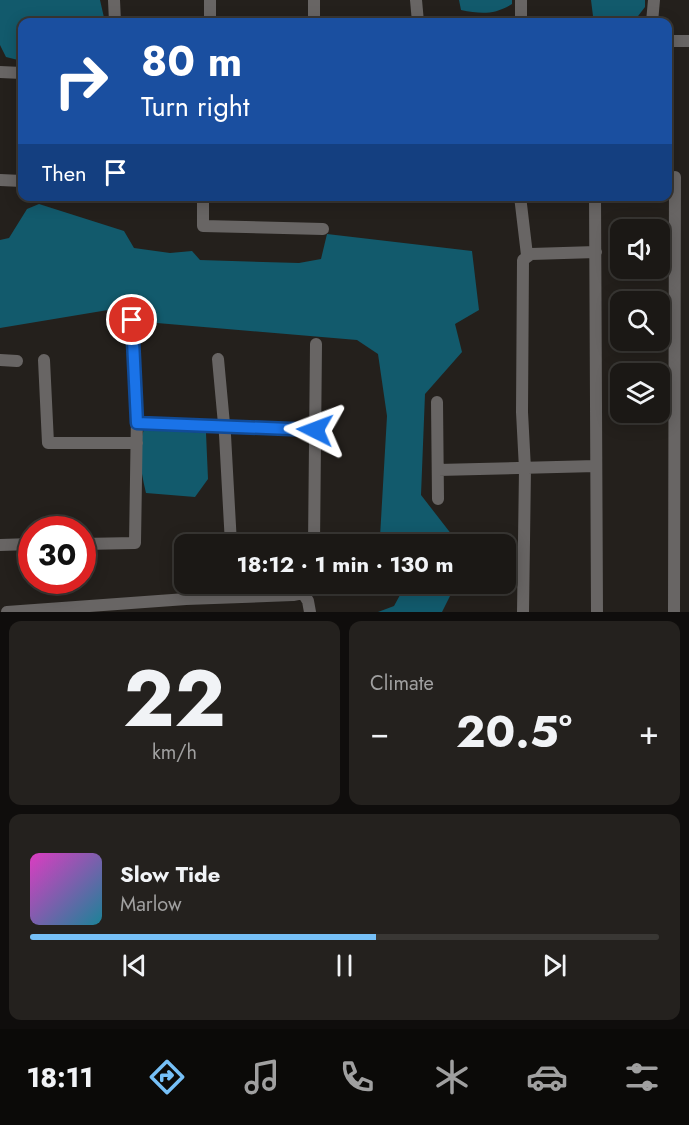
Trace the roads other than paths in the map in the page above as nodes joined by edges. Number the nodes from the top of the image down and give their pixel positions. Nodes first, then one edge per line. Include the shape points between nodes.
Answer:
1 (114, 0) edge
2 (210, 0) edge
3 (314, 0) edge
4 (416, 0) edge
5 (521, 0) edge
6 (654, 0) edge
7 (115, 18) edge
8 (210, 18) edge
9 (314, 18) edge
10 (418, 18) edge
11 (521, 18) edge
12 (652, 18) edge
13 (689, 40) edge
14 (672, 41) edge
15 (0, 72) edge
16 (18, 73) edge
17 (689, 176) edge
18 (672, 177) edge
19 (0, 180) edge
20 (18, 181) edge
21 (203, 201) edge
22 (521, 201) edge
23 (594, 201) edge
24 (671, 201) edge
25 (323, 229) dead end
26 (596, 252) junction
27 (526, 255) junction
28 (132, 320) dead end
29 (316, 344) dead end
30 (218, 359) dead end
31 (0, 360) edge
32 (17, 360) dead end
33 (44, 360) dead end
34 (437, 402) dead end
35 (137, 423) junction
36 (224, 426) junction
37 (315, 430) junction
38 (137, 443) junction
39 (596, 466) junction
40 (525, 469) junction
41 (438, 470) junction
42 (438, 499) dead end
43 (230, 534) edge
44 (314, 534) edge
45 (18, 544) edge
46 (96, 544) edge
47 (0, 545) edge
48 (296, 594) edge
49 (306, 594) edge
50 (232, 597) joint
51 (7, 612) edge
52 (310, 612) edge
53 (523, 612) edge
54 (597, 612) edge
55 (674, 612) edge

1 - 7 street
2 - 8 street
3 - 9 street
4 - 10 street
5 - 11 street
6 - 12 street
13 - 14 street
15 - 16 street
17 - 18 street
19 - 20 street
21 - 25 street via 203,226
22 - 27 street
23 - 26 street
24 - 55 street
26 - 27 street
26 - 39 street
27 - 40 street via 521,291
28 - 35 street
29 - 37 street
30 - 36 street
31 - 32 street
33 - 38 street via 48,443
34 - 41 street
35 - 36 street
35 - 38 street
36 - 37 street
36 - 43 street
37 - 44 street
38 - 46 street via 135,543
39 - 40 street
39 - 54 street
40 - 41 street
40 - 53 street
41 - 42 street
45 - 47 street
48 - 50 street
49 - 52 street
50 - 51 street

